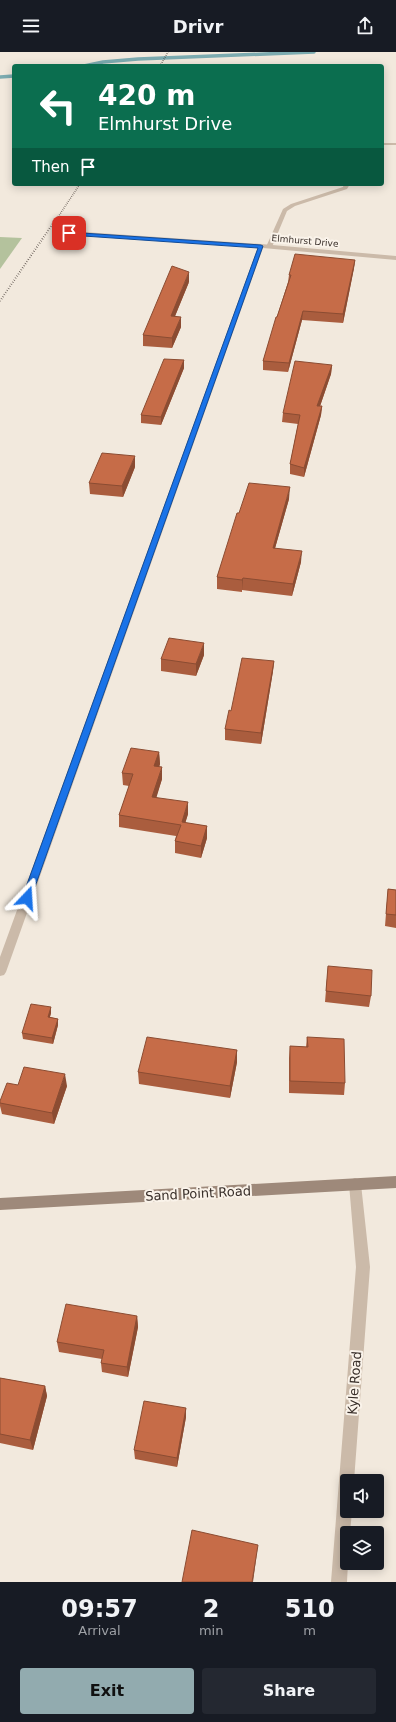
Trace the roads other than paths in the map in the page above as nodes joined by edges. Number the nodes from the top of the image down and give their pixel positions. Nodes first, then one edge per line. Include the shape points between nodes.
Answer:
1 (384, 144) edge
2 (396, 144) edge
3 (346, 186) edge
4 (69, 233) dead end
5 (265, 247) junction
6 (396, 258) edge
7 (0, 972) edge
8 (396, 1182) edge
9 (355, 1184) junction
10 (0, 1204) edge
11 (339, 1582) edge

1 - 2 street
3 - 5 street via 285,210
4 - 5 street, Elmhurst Drive
5 - 6 street, Elmhurst Drive
5 - 7 street
8 - 9 street, Sand Point Road
9 - 10 street, Sand Point Road
9 - 11 street, Kyle Road via 363,1267

